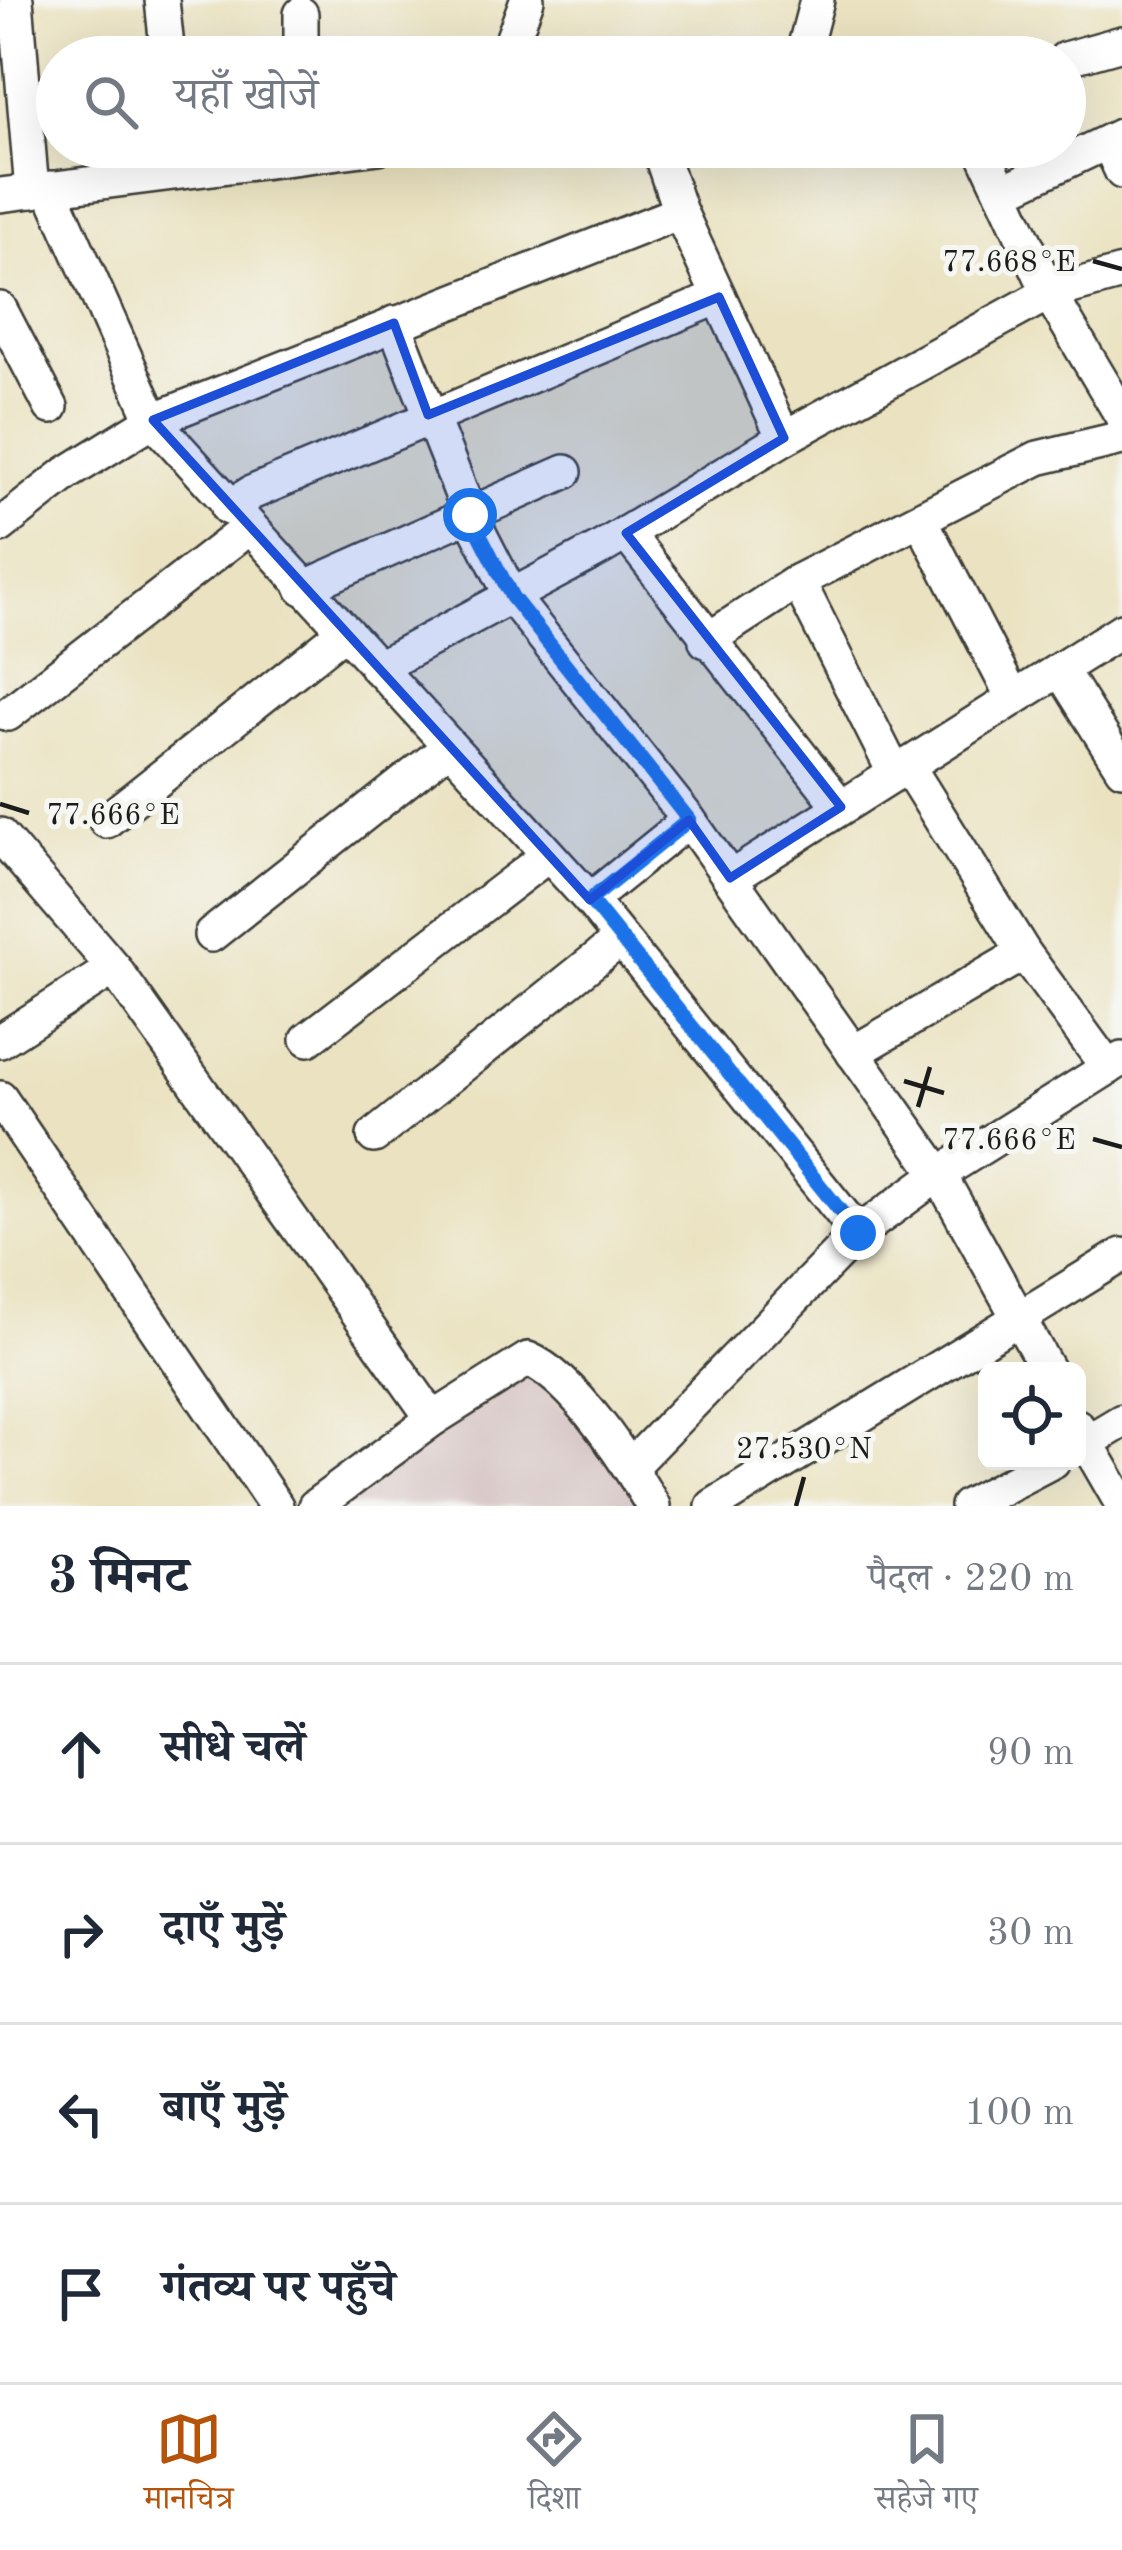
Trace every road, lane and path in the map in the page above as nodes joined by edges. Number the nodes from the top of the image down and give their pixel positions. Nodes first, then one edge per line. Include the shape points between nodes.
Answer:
1 (16, 0) edge
2 (162, 0) edge
3 (527, 0) edge
4 (817, 0) edge
5 (301, 14) dead end
6 (166, 36) edge
7 (301, 36) edge
8 (514, 36) edge
9 (808, 36) edge
10 (1122, 43) edge
11 (1086, 53) edge
12 (1117, 150) edge
13 (1086, 162) edge
14 (138, 168) edge
15 (665, 168) edge
16 (991, 168) edge
17 (1069, 168) edge
18 (27, 191) edge
19 (1002, 193) junction
20 (680, 212) junction
21 (1122, 273) edge
22 (1049, 293) junction
23 (719, 297) junction
24 (0, 310) edge
25 (394, 323) junction
26 (51, 407) dead end
27 (428, 415) junction
28 (1122, 416) edge
29 (153, 420) junction
30 (784, 438) junction
31 (1122, 438) edge
32 (565, 472) dead end
33 (470, 515) junction
34 (237, 518) junction
35 (921, 520) junction
36 (0, 526) edge
37 (626, 533) junction
38 (798, 581) junction
39 (303, 588) junction
40 (512, 597) junction
41 (1122, 630) edge
42 (344, 632) junction
43 (706, 641) junction
44 (377, 668) junction
45 (1060, 669) junction
46 (1013, 698) junction
47 (8, 714) dead end
48 (449, 747) junction
49 (1122, 768) edge
50 (901, 770) junction
51 (842, 807) junction
52 (689, 820) junction
53 (106, 821) dead end
54 (0, 835) edge
55 (548, 856) junction
56 (730, 878) junction
57 (590, 900) junction
58 (211, 935) dead end
59 (621, 939) junction
60 (1024, 953) junction
61 (114, 968) junction
62 (308, 1039) dead end
63 (0, 1041) edge
64 (854, 1053) junction
65 (1115, 1064) edge
66 (0, 1098) edge
67 (374, 1136) dead end
68 (938, 1174) junction
69 (858, 1233) junction
70 (1122, 1255) edge
71 (1020, 1318) junction
72 (1043, 1362) edge
73 (434, 1419) junction
74 (1122, 1420) edge
75 (1086, 1437) edge
76 (1086, 1449) edge
77 (630, 1467) junction
78 (1036, 1470) edge
79 (1122, 1504) edge
80 (276, 1506) edge
81 (315, 1506) edge
82 (653, 1506) edge
83 (713, 1506) edge
84 (967, 1506) edge

1 - 18 street
2 - 6 street
3 - 8 street
4 - 9 street
5 - 7 street
10 - 11 street
12 - 13 street
14 - 18 street
15 - 20 street
16 - 19 street
17 - 19 street
18 - 29 street
19 - 22 street
20 - 23 street
20 - 25 street
21 - 22 street
22 - 28 street
22 - 30 street
23 - 27 street
23 - 30 street
24 - 26 street
25 - 27 street
25 - 29 street
27 - 33 street
27 - 34 street
29 - 34 street
29 - 36 street
30 - 37 street
31 - 35 street via 1038,458
32 - 33 street
33 - 39 street
33 - 40 street
34 - 39 street
34 - 47 street
35 - 38 street
35 - 46 street
37 - 40 street
37 - 43 street
38 - 43 street
38 - 50 street
39 - 42 street
40 - 44 street
40 - 52 street
41 - 45 street
42 - 44 street
42 - 53 street
43 - 51 street
44 - 48 street
45 - 46 street
45 - 49 street
46 - 50 street
48 - 55 street
48 - 58 street
50 - 51 street
50 - 60 street
51 - 56 street
52 - 56 street
52 - 57 street
54 - 61 street
55 - 57 street
55 - 62 street
56 - 64 street
57 - 59 street
59 - 67 street
59 - 69 street
60 - 64 street
60 - 65 street
61 - 63 street
61 - 73 street
64 - 68 street
65 - 68 street
66 - 80 street
68 - 69 street
68 - 71 street
69 - 77 street
70 - 71 street
71 - 72 street
71 - 83 street
73 - 77 street via 528,1359
73 - 81 street
74 - 75 street
76 - 79 street
77 - 82 street
78 - 84 street

